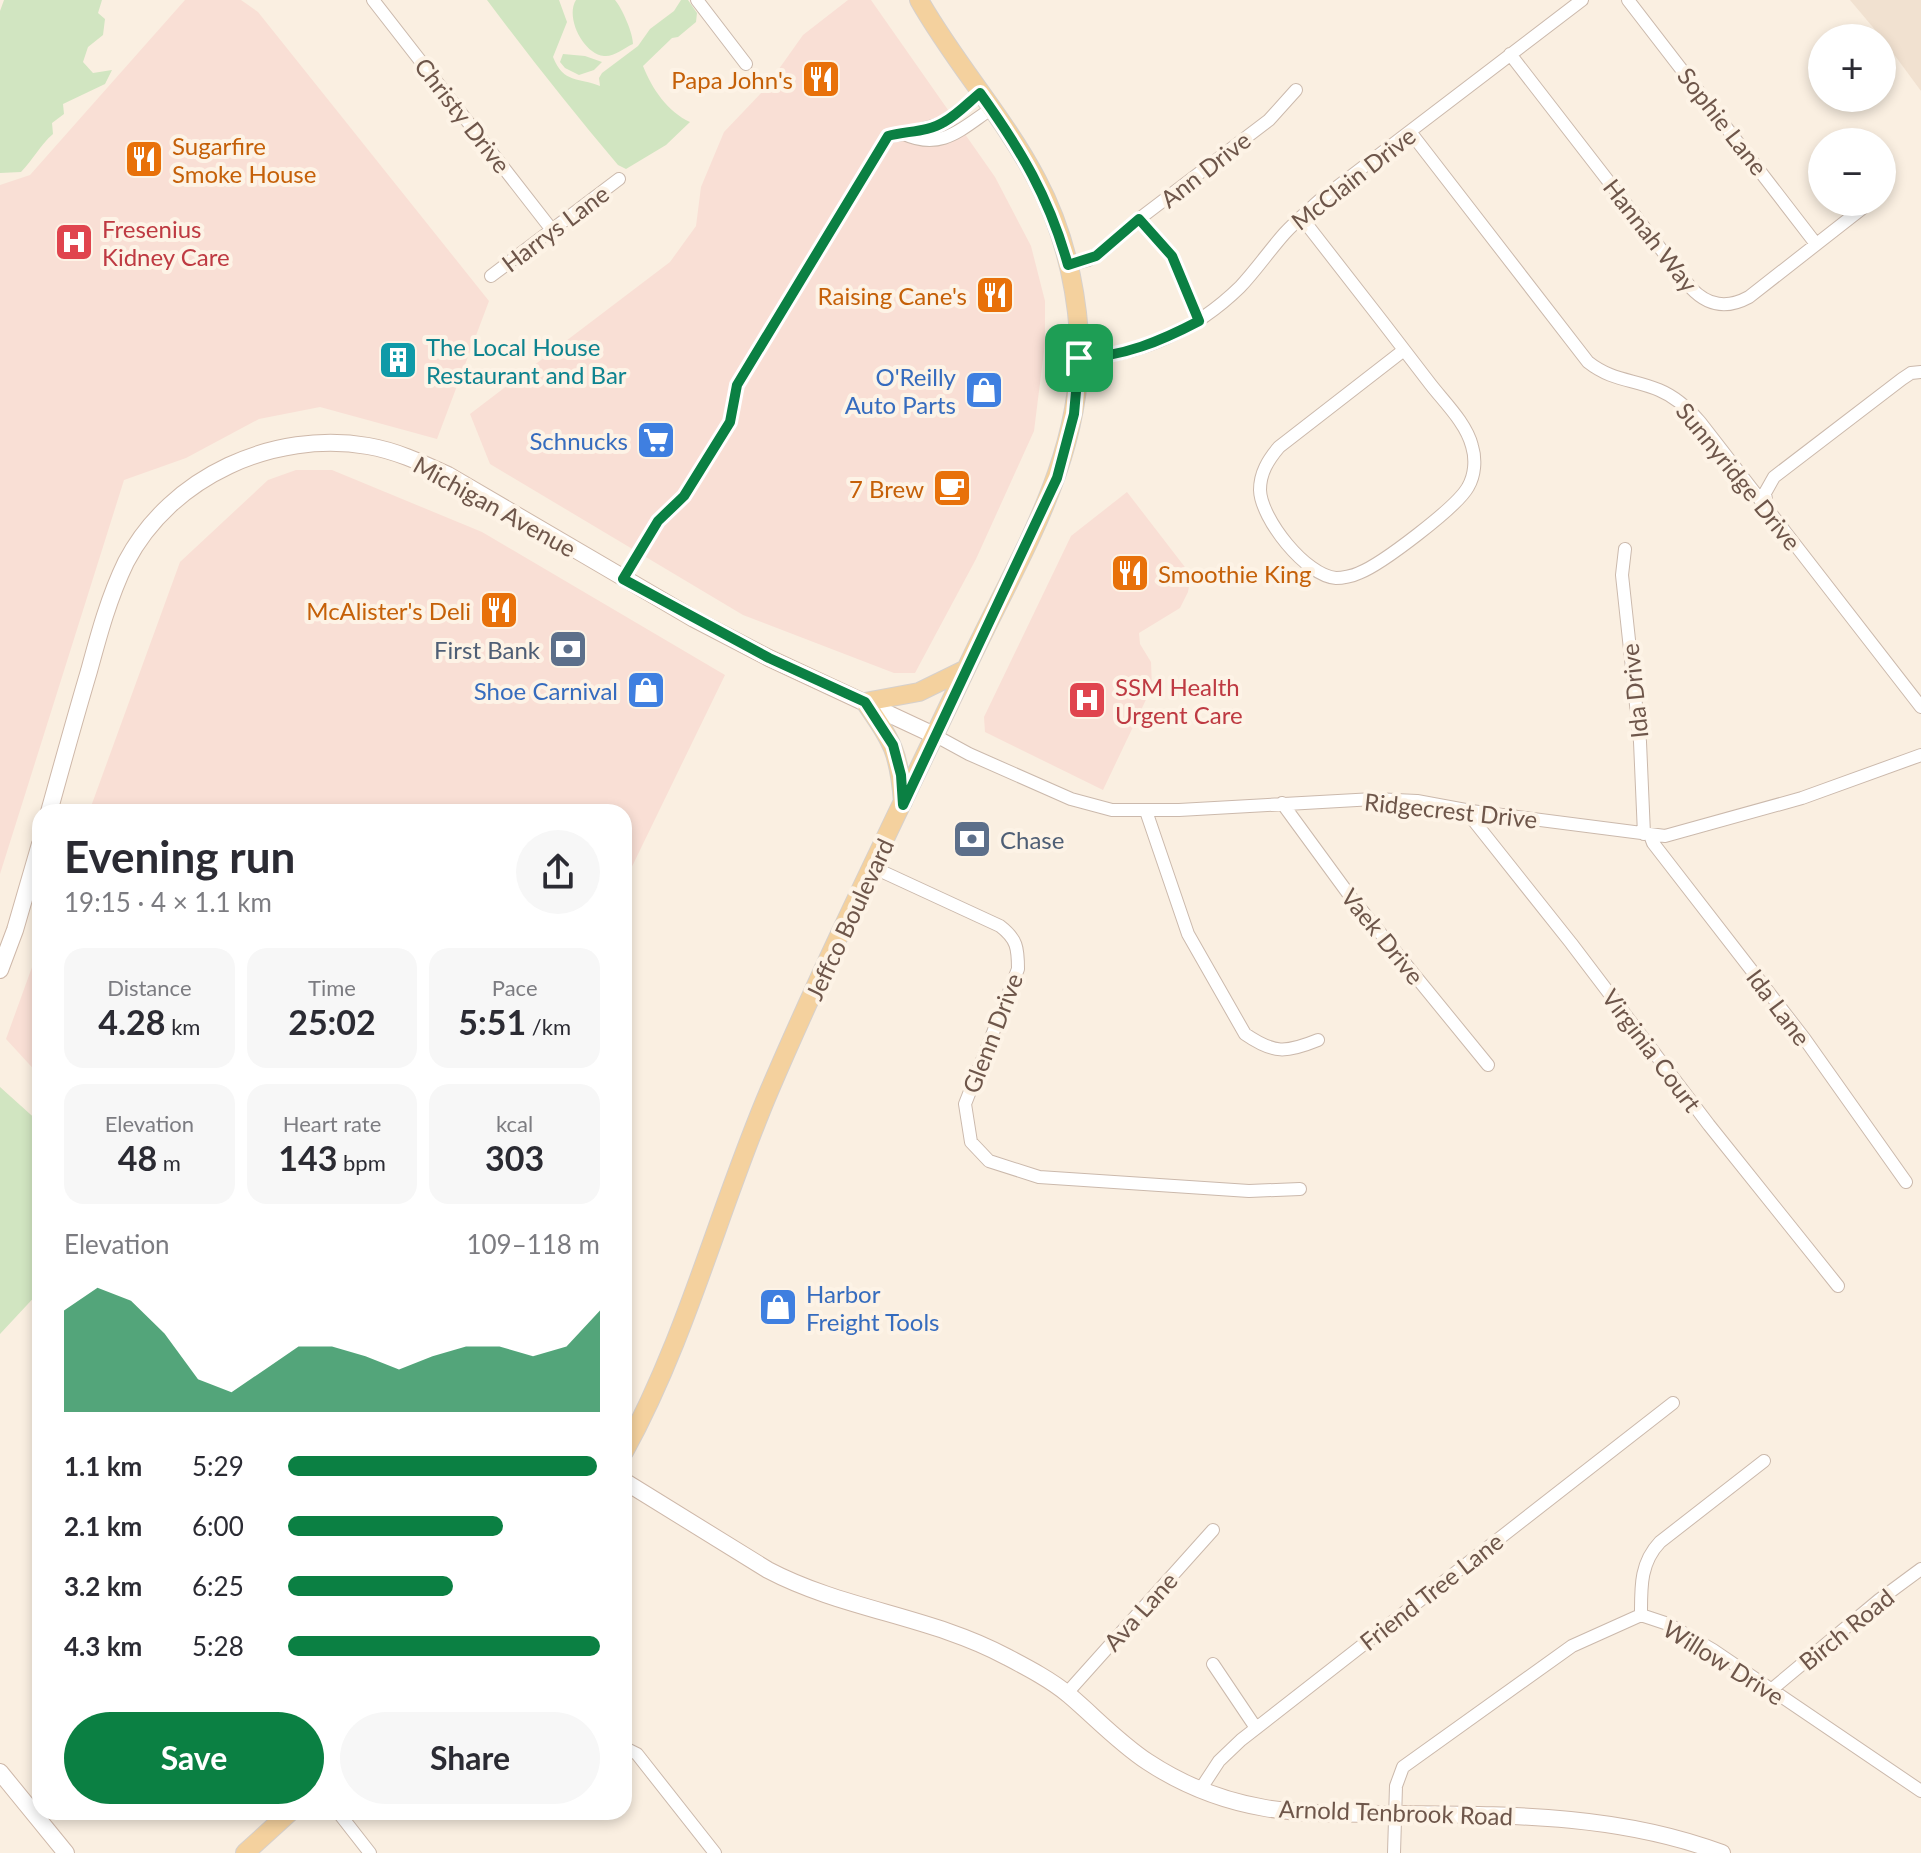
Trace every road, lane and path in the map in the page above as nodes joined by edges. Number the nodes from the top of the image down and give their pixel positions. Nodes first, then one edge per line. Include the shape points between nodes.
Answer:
1 (373, 0) edge
2 (697, 0) edge
3 (919, 0) edge
4 (1582, 0) edge
5 (1628, 0) edge
6 (1510, 54) junction
7 (746, 64) dead end
8 (1296, 90) dead end
9 (980, 93) junction
10 (991, 109) junction
11 (1411, 133) junction
12 (904, 134) junction
13 (619, 179) dead end
14 (1852, 216) edge
15 (1301, 217) junction
16 (1139, 219) junction
17 (552, 230) junction
18 (1816, 244) junction
19 (1068, 265) junction
20 (491, 276) dead end
21 (1199, 321) junction
22 (1404, 350) junction
23 (1079, 358) junction
24 (1921, 372) edge
25 (1768, 509) junction
26 (1625, 549) dead end
27 (623, 579) junction
28 (966, 669) junction
29 (865, 702) junction
30 (1921, 707) edge
31 (936, 736) junction
32 (1921, 755) edge
33 (1282, 803) junction
34 (51, 804) edge
35 (903, 805) junction
36 (1146, 811) junction
37 (1471, 811) junction
38 (1647, 835) junction
39 (870, 866) junction
40 (32, 872) edge
41 (0, 970) edge
42 (1318, 1040) dead end
43 (1488, 1065) dead end
44 (1906, 1182) dead end
45 (1300, 1189) dead end
46 (1838, 1286) dead end
47 (1673, 1403) dead end
48 (632, 1436) edge
49 (1764, 1461) dead end
50 (632, 1486) edge
51 (1213, 1530) dead end
52 (1921, 1569) edge
53 (1641, 1615) junction
54 (1213, 1664) dead end
55 (1771, 1690) junction
56 (1067, 1693) junction
57 (1256, 1728) junction
58 (632, 1752) edge
59 (0, 1772) edge
60 (1200, 1790) junction
61 (1921, 1791) edge
62 (32, 1811) edge
63 (1394, 1814) junction
64 (39, 1820) edge
65 (281, 1820) edge
66 (344, 1820) edge
67 (66, 1853) edge
68 (245, 1853) edge
69 (370, 1853) edge
70 (715, 1853) edge
71 (1394, 1853) edge
72 (1722, 1853) edge

1 - 17 street, Christy Drive
2 - 7 street
3 - 9 main road, Jeffco Boulevard
4 - 6 street, McClain Drive
5 - 18 street, Sophie Lane
6 - 11 street, McClain Drive
6 - 18 street, Hannah Way via 1699,297 1724,305 1739,302
8 - 16 street, Ann Drive via 1269,120
9 - 10 main road, Jeffco Boulevard
9 - 12 street via 944,123
10 - 12 street via 942,139 928,142
10 - 19 main road, Jeffco Boulevard via 1038,181
11 - 15 street, McClain Drive
11 - 25 street, Sunnyridge Drive via 1588,362 1610,376 1677,399
12 - 27 street via 888,136 737,385 730,422
13 - 17 street, Harrys Lane
14 - 18 street, Hannah Way
15 - 21 street, McClain Drive via 1242,284
15 - 22 street
16 - 19 street, Ann Drive via 1096,256
16 - 21 street via 1172,256
17 - 20 street, Harrys Lane
19 - 23 main road, Jeffco Boulevard
21 - 23 street, McClain Drive via 1142,347
22 - 22 street via 1279,447 1262,475 1265,512 1302,561 1334,578 1357,575 1377,564 1452,506 1471,484 1472,444
23 - 28 main road, Jeffco Boulevard via 1074,414 1057,478
24 - 25 street via 1902,379 1774,477 1765,493
25 - 30 street, Sunnyridge Drive
26 - 38 street, Ida Drive via 1622,575
27 - 29 street, Michigan Avenue
27 - 34 street, Michigan Avenue via 491,498 412,458 369,446 326,443 243,460 174,503 127,561 106,610
28 - 29 main road via 919,692
28 - 31 main road, Jeffco Boulevard
29 - 31 street, Michigan Avenue
29 - 35 main road via 893,745
31 - 35 main road, Jeffco Boulevard
31 - 36 street, Ridgecrest Drive via 1071,799 1112,810
32 - 38 street, Ridgecrest Drive via 1788,802 1692,830
33 - 36 street, Ridgecrest Drive
33 - 37 street, Ridgecrest Drive via 1374,799
33 - 43 street, Vaek Drive via 1350,896
35 - 39 main road, Jeffco Boulevard
36 - 42 street via 1188,934 1245,1034 1278,1051
37 - 38 street, Ridgecrest Drive
37 - 46 street, Virginia Court via 1689,1100
38 - 44 street, Ida Lane via 1804,1038
39 - 45 street, Glenn Drive via 1014,937 1018,969 965,1104 971,1142 989,1161 1039,1177 1249,1191
39 - 48 main road, Jeffco Boulevard via 770,1089
40 - 41 street
47 - 57 street, Friend Tree Lane
49 - 53 street via 1648,1555
50 - 56 street, Arnold Tenbrook Road via 793,1583 971,1639
51 - 56 street, Ava Lane
52 - 55 street, Birch Road
53 - 55 street, Willow Drive via 1713,1650
53 - 63 street, Willow Drive via 1572,1646 1410,1761 1398,1776
54 - 57 street
55 - 61 street, Willow Drive
56 - 60 street, Arnold Tenbrook Road via 1148,1762
57 - 60 street, Friend Tree Lane via 1219,1761
58 - 70 street
59 - 62 street
60 - 63 street, Arnold Tenbrook Road via 1278,1810
63 - 71 street, Willow Drive
63 - 72 street, Arnold Tenbrook Road via 1599,1821
64 - 67 street
65 - 68 main road
66 - 69 street

